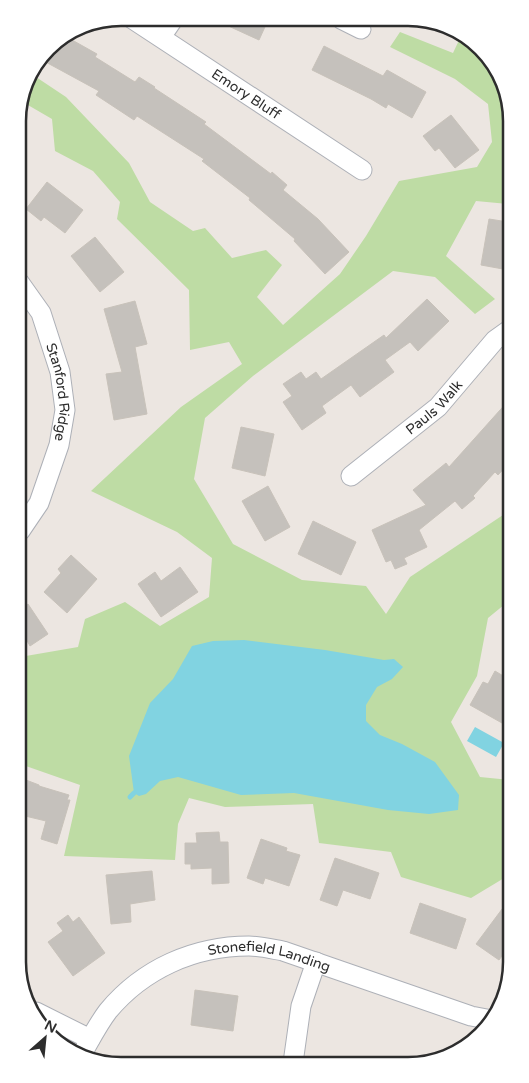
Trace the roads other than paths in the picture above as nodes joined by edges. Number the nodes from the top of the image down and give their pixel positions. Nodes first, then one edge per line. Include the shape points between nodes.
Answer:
1 (144, 26) edge
2 (169, 26) edge
3 (355, 26) edge
4 (361, 29) dead end
5 (161, 37) junction
6 (362, 170) dead end
7 (26, 292) edge
8 (503, 334) edge
9 (351, 476) dead end
10 (26, 521) edge
11 (316, 962) junction
12 (483, 1018) edge
13 (46, 1019) edge
14 (86, 1047) edge
15 (294, 1057) edge

1 - 5 street, Emory Bluff
2 - 5 street
3 - 4 street
5 - 6 street, Emory Bluff
7 - 10 street, Stanford Ridge via 41,313 60,372 65,410 60,445 39,503
8 - 9 street, Pauls Walk via 438,406
11 - 12 street, Stonefield Landing
11 - 14 street, Stonefield Landing via 283,951 251,946 218,948 186,956 156,969 130,988 107,1012
11 - 15 street via 301,1006
13 - 14 street

